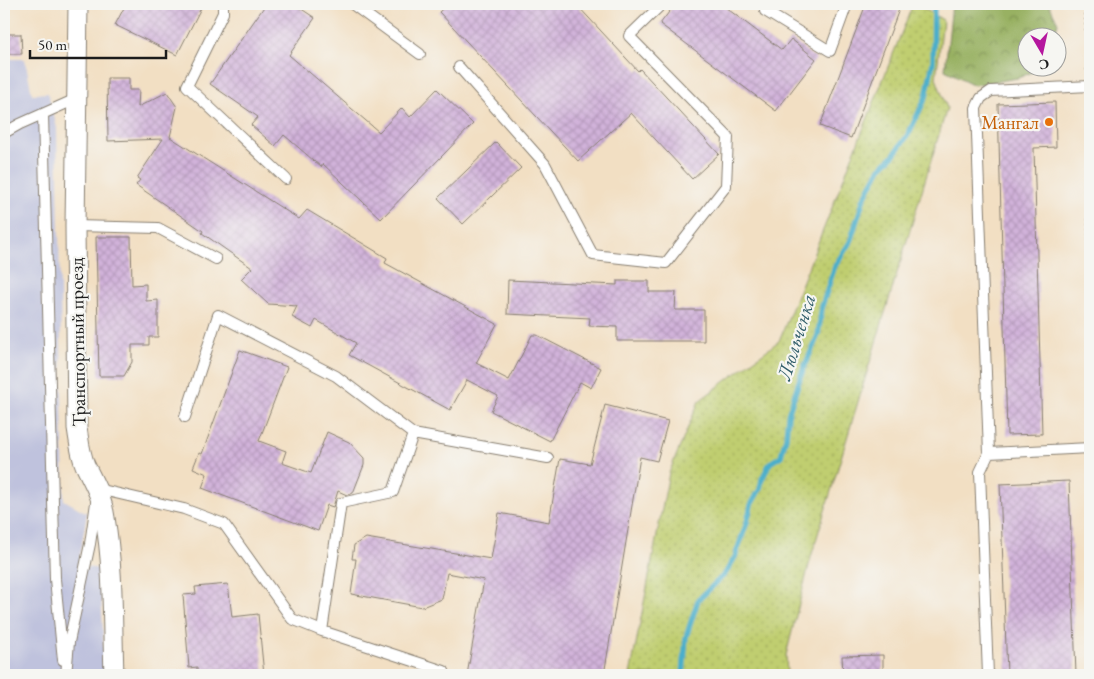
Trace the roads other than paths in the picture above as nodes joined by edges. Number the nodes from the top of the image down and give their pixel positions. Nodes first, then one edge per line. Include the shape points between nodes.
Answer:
1 (78, 4) edge
2 (223, 4) edge
3 (352, 4) edge
4 (662, 4) edge
5 (769, 4) edge
6 (847, 4) edge
7 (420, 54) dead end
8 (460, 67) dead end
9 (1089, 86) edge
10 (76, 100) junction
11 (42, 114) junction
12 (4, 133) edge
13 (286, 179) dead end
14 (75, 226) junction
15 (216, 259) dead end
16 (185, 417) dead end
17 (413, 434) junction
18 (1090, 448) edge
19 (989, 453) junction
20 (548, 458) dead end
21 (98, 489) junction
22 (322, 631) junction
23 (65, 675) edge
24 (114, 675) edge
25 (445, 675) edge
26 (988, 675) edge

1 - 10 street, Транспортный проезд
2 - 13 lane via 223,13 187,86
3 - 7 lane
4 - 8 lane via 629,36 728,137 726,186 666,263 593,255 545,164
5 - 6 lane via 765,11 830,51
9 - 19 lane via 991,91 981,98 976,108
10 - 11 lane
10 - 14 street, Транспортный проезд
11 - 12 lane
11 - 23 lane via 55,578
14 - 15 lane via 158,228
14 - 21 street, Транспортный проезд via 78,428 85,464
16 - 17 lane via 218,315 336,376
17 - 20 lane
17 - 22 lane via 393,492 341,503
18 - 19 lane
19 - 26 lane via 980,472
21 - 22 lane via 184,509 224,524 292,619
21 - 23 lane
21 - 24 street, Транспортный проезд via 108,544
22 - 25 lane via 444,671

